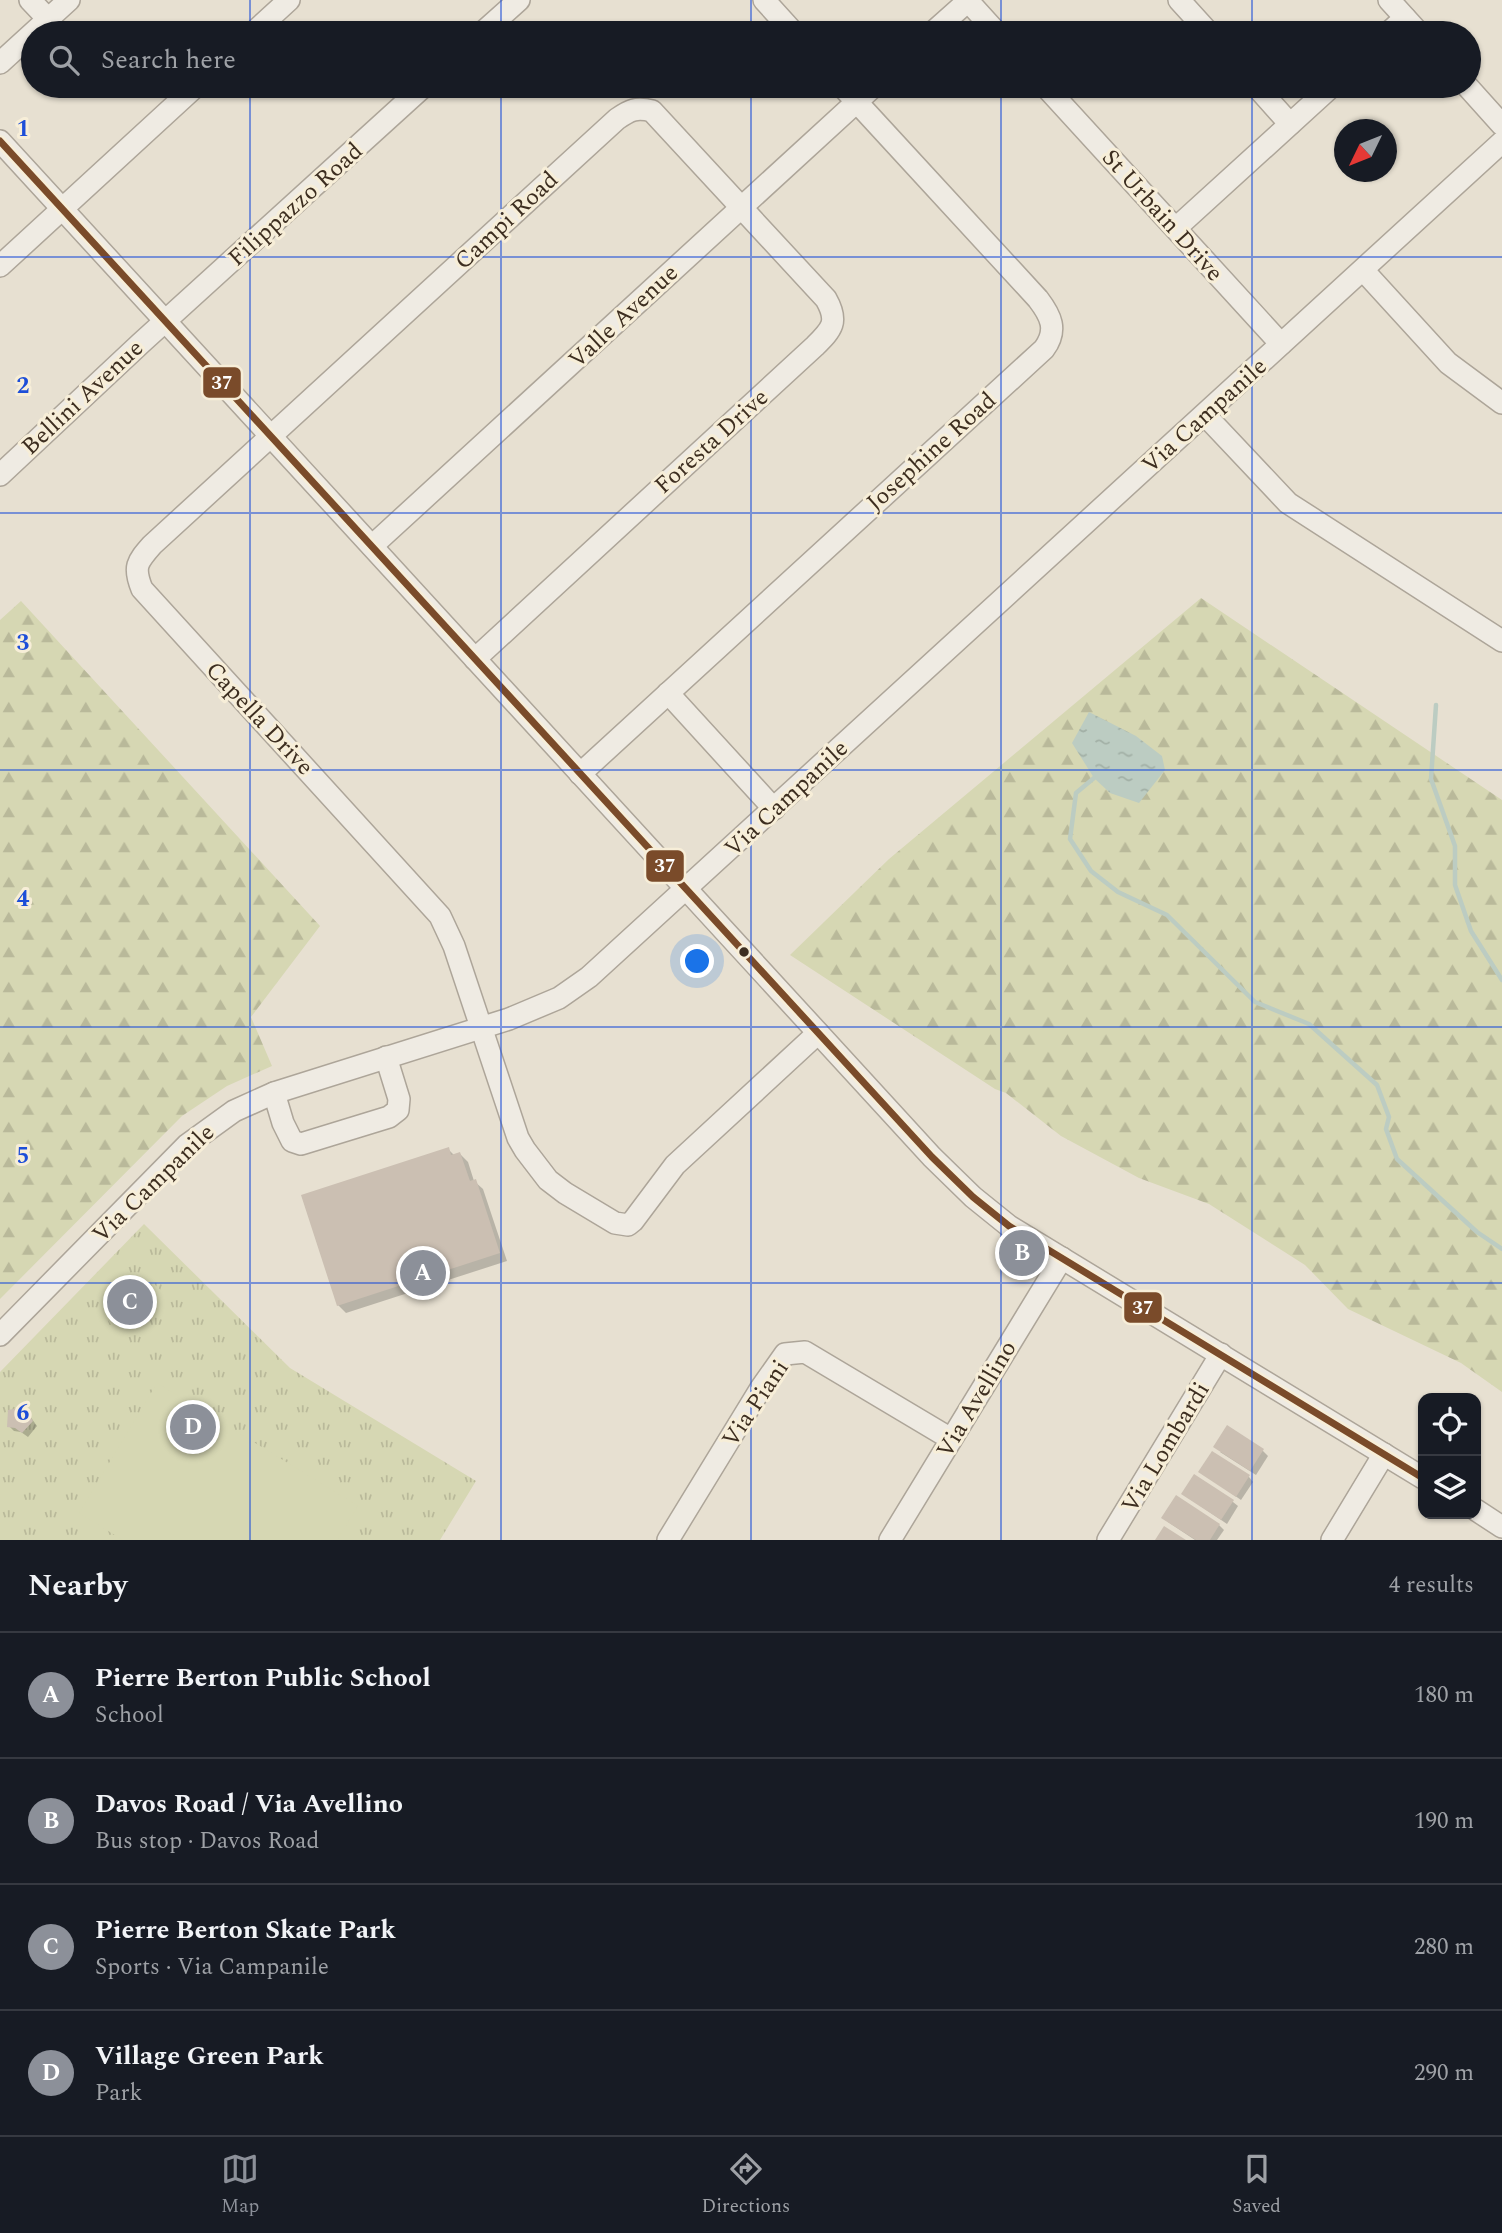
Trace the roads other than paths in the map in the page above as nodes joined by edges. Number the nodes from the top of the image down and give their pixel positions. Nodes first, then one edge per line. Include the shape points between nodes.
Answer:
1 (30, 0) edge
2 (69, 0) edge
3 (289, 0) edge
4 (519, 0) edge
5 (764, 0) edge
6 (967, 0) edge
7 (1179, 0) edge
8 (1389, 0) edge
9 (48, 19) joint
10 (266, 21) edge
11 (495, 21) edge
12 (783, 21) edge
13 (945, 21) edge
14 (987, 21) edge
15 (1198, 21) edge
16 (1408, 21) edge
17 (21, 44) edge
18 (0, 63) edge
19 (183, 98) edge
20 (411, 98) edge
21 (845, 98) edge
22 (853, 98) edge
23 (1056, 98) edge
24 (1267, 98) edge
25 (1319, 98) edge
26 (1478, 98) edge
27 (1290, 124) junction
28 (1502, 125) edge
29 (0, 141) edge
30 (1502, 142) edge
31 (742, 206) junction
32 (62, 209) junction
33 (1176, 228) junction
34 (0, 266) edge
35 (1363, 271) junction
36 (165, 321) junction
37 (1281, 344) junction
38 (1502, 403) edge
39 (1205, 415) junction
40 (271, 436) junction
41 (0, 475) edge
42 (372, 546) junction
43 (1502, 641) edge
44 (475, 659) junction
45 (668, 693) junction
46 (580, 774) junction
47 (774, 809) junction
48 (687, 889) junction
49 (481, 1027) junction
50 (818, 1033) junction
51 (386, 1057) junction
52 (274, 1093) junction
53 (1062, 1258) junction
54 (0, 1335) edge
55 (1221, 1354) junction
56 (951, 1439) junction
57 (1384, 1454) junction
58 (1418, 1475) edge
59 (1481, 1513) edge
60 (1502, 1527) edge
61 (668, 1540) edge
62 (890, 1540) edge
63 (1108, 1540) edge
64 (1332, 1540) edge

1 - 9 street
2 - 9 street
3 - 10 street
4 - 11 street
5 - 12 street
6 - 13 street
6 - 14 street
7 - 15 street
8 - 16 street
17 - 18 street
19 - 32 street
20 - 36 street, Filippazzo Road
21 - 31 street, Valle Avenue
22 - 45 street, Josephine Road via 1038,299 1050,314 1051,340
23 - 33 street, St Urbain Drive
24 - 27 street
25 - 27 street
26 - 28 street
27 - 33 street
29 - 32 street
30 - 35 street, Via Campanile
31 - 40 street, Campi Road via 652,111 630,110
31 - 42 street, Valle Avenue
31 - 44 street, Foresta Drive via 826,299 834,323
32 - 34 street
32 - 36 street
33 - 37 street, St Urbain Drive
35 - 37 street, Via Campanile
35 - 38 street via 1448,363
36 - 40 street
36 - 41 street, Bellini Avenue
37 - 39 street, Via Campanile
39 - 43 street via 1288,503
39 - 47 street, Via Campanile
40 - 42 street
40 - 49 street, Capella Drive via 152,545 138,561 136,576 142,589 440,916
42 - 44 street
44 - 46 street
45 - 46 street, Josephine Road
45 - 47 street
46 - 48 street
47 - 48 street, Via Campanile
48 - 49 street, Via Campanile via 576,987 544,1005
48 - 50 street
49 - 50 street via 518,1138 532,1161 565,1193 621,1225 638,1216 675,1165
49 - 51 street, Via Campanile
50 - 53 street via 973,1197 1009,1226
51 - 52 street, Via Campanile
51 - 52 street via 399,1099 398,1110 389,1116 301,1144 292,1141
52 - 54 street, Via Campanile via 234,1111 187,1144
53 - 55 street
53 - 56 street, Via Avellino
55 - 57 street
55 - 63 street, Via Lombardi
56 - 61 street, Via Piani via 805,1352 785,1354
56 - 62 street, Via Avellino
57 - 58 street
57 - 64 street
59 - 60 street

